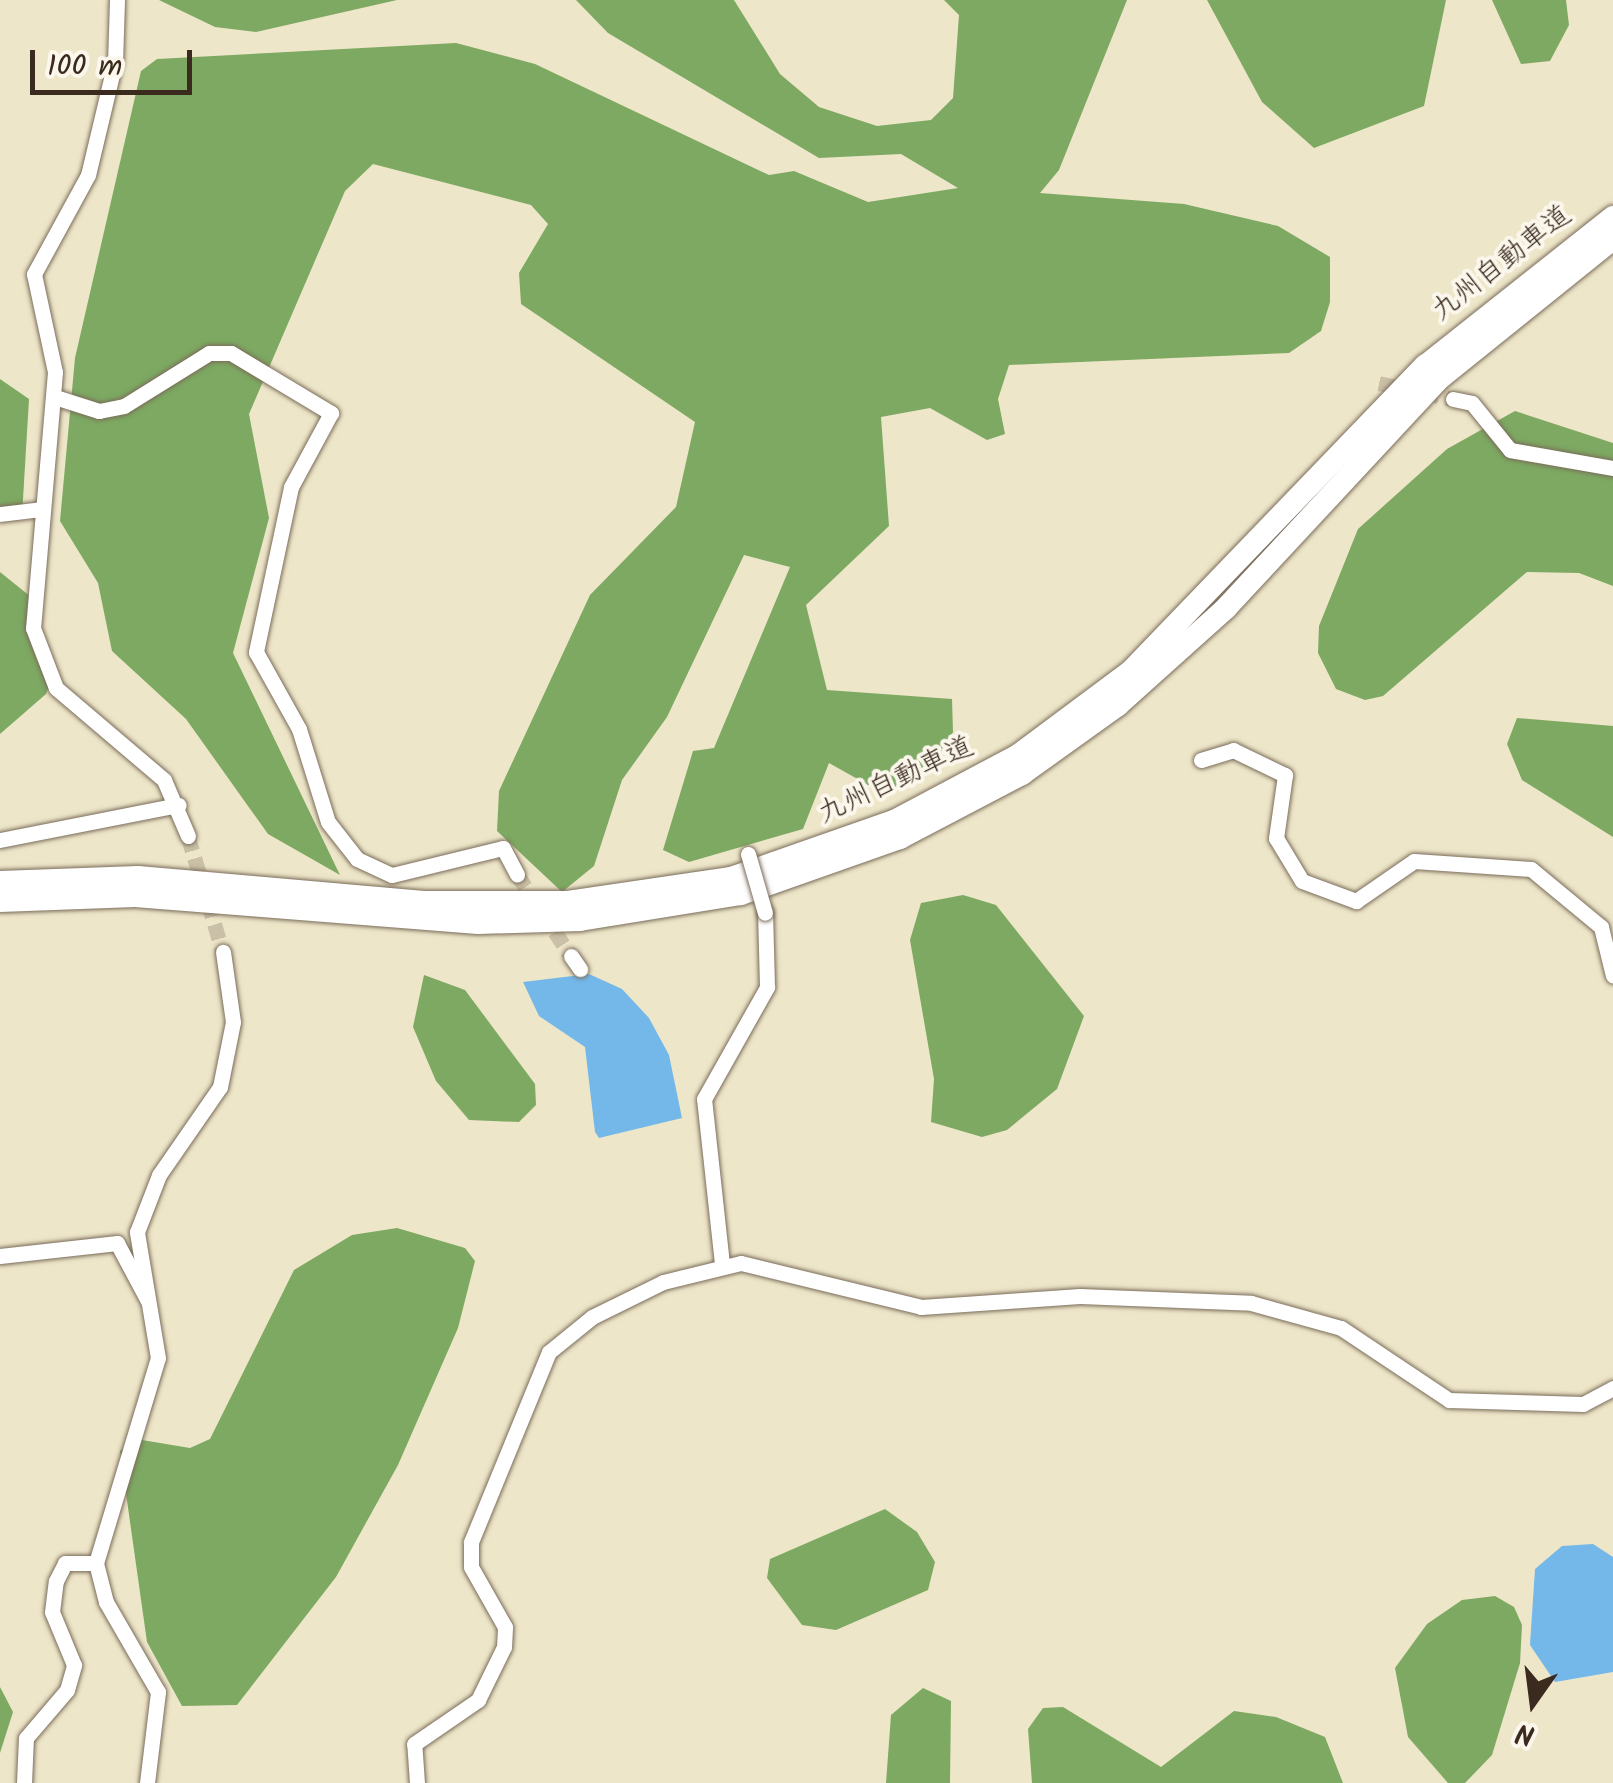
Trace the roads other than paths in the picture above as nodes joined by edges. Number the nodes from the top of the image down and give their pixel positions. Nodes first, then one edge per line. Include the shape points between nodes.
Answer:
1 (117, 0) edge
2 (1613, 217) edge
3 (1613, 239) edge
4 (55, 396) junction
5 (1453, 399) tunnel mouth
6 (1613, 468) edge
7 (42, 509) junction
8 (0, 514) edge
9 (1202, 760) dead end
10 (179, 805) junction
11 (188, 836) tunnel mouth
12 (0, 840) edge
13 (748, 854) dead end
14 (516, 874) tunnel mouth
15 (0, 882) edge
16 (0, 901) edge
17 (223, 952) tunnel mouth
18 (1613, 976) edge
19 (0, 1256) edge
20 (722, 1264) junction
21 (148, 1301) junction
22 (1613, 1388) edge
23 (96, 1562) junction
24 (24, 1783) edge
25 (147, 1783) edge
26 (417, 1783) edge

1 - 4 street via 115,62 88,175 34,274
2 - 15 highway, 九州自動車道 via 1437,355 1131,671 1017,756 894,821 730,878 568,902 424,902 138,877
3 - 16 highway, 九州自動車道 via 1440,378 1226,608 1130,696 1022,774 883,845 741,894 545,922 134,896
4 - 7 street
4 - 14 street via 98,411 124,406 209,352 230,353 331,412 291,488 256,652 300,729 328,822 357,859 404,874 503,848
5 - 6 street via 1472,403 1510,450
7 - 8 street
7 - 10 street via 32,597 40,657 66,698 164,780
9 - 18 street via 1233,750 1285,775 1276,838 1302,881 1356,901 1414,861 1531,869 1598,922
10 - 11 street
10 - 12 street
13 - 20 street, bridge via 766,913 768,987 704,1099
17 - 21 street via 233,1022 228,1057 220,1087 140,1220
19 - 21 street via 117,1243
20 - 22 street via 921,1307 1080,1296 1272,1306 1341,1328 1406,1377 1466,1403 1583,1404
20 - 26 street via 630,1296 549,1352 471,1542 471,1567 505,1628 504,1647 478,1700 414,1744
21 - 23 street via 155,1380
23 - 24 street via 65,1563 56,1582 52,1612 74,1665 66,1690 26,1738
23 - 25 street via 106,1602 158,1692

